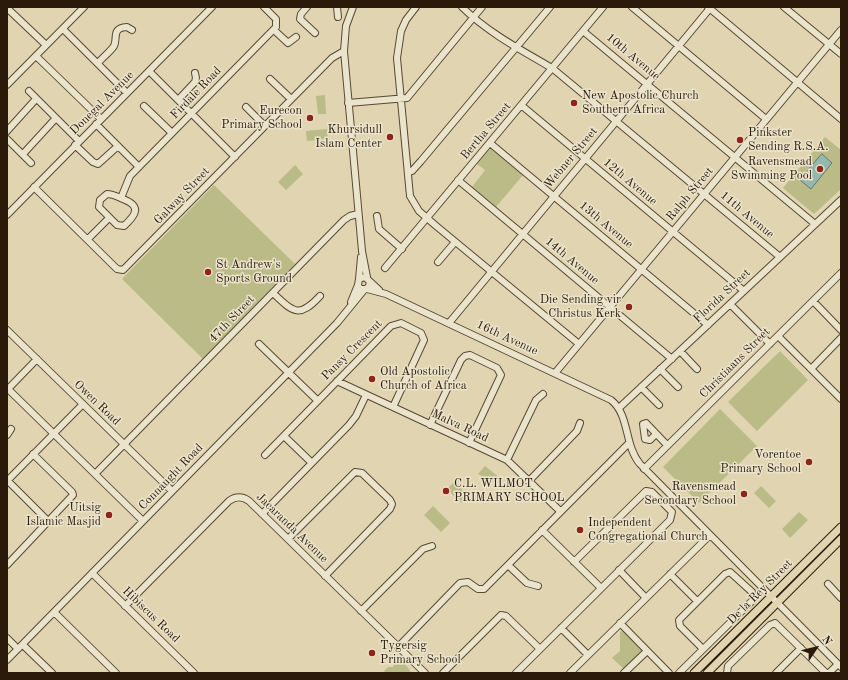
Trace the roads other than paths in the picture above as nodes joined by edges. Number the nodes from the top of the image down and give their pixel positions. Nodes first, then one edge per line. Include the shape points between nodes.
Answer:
1 (212, 7) edge
2 (264, 7) edge
3 (307, 7) edge
4 (337, 7) edge
5 (353, 7) edge
6 (416, 7) edge
7 (462, 7) edge
8 (482, 7) edge
9 (550, 7) edge
10 (603, 7) edge
11 (632, 7) edge
12 (784, 7) edge
13 (7, 8) edge
14 (83, 8) edge
15 (710, 8) edge
16 (338, 16) dead end
17 (473, 18) junction
18 (62, 29) junction
19 (132, 30) dead end
20 (274, 30) junction
21 (841, 30) edge
22 (584, 31) junction
23 (315, 33) dead end
24 (296, 37) dead end
25 (829, 44) junction
26 (46, 46) junction
27 (679, 46) junction
28 (516, 47) junction
29 (344, 51) junction
30 (841, 54) edge
31 (36, 56) junction
32 (98, 63) junction
33 (552, 68) junction
34 (149, 72) junction
35 (195, 73) dead end
36 (270, 79) dead end
37 (8, 81) edge
38 (798, 82) junction
39 (647, 83) junction
40 (29, 91) dead end
41 (127, 93) junction
42 (36, 99) junction
43 (292, 99) junction
44 (402, 99) junction
45 (178, 100) junction
46 (348, 103) junction
47 (521, 105) junction
48 (144, 106) dead end
49 (246, 107) dead end
50 (191, 114) junction
51 (56, 118) junction
52 (766, 119) junction
53 (841, 119) edge
54 (616, 121) junction
55 (98, 122) junction
56 (265, 126) junction
57 (7, 131) edge
58 (172, 133) junction
59 (7, 139) edge
60 (77, 143) junction
61 (490, 143) junction
62 (118, 146) junction
63 (23, 154) junction
64 (236, 157) junction
65 (735, 157) junction
66 (585, 159) junction
67 (31, 163) dead end
68 (139, 167) junction
69 (408, 172) junction
70 (458, 180) junction
71 (34, 187) junction
72 (704, 194) junction
73 (554, 196) junction
74 (121, 198) junction
75 (841, 200) edge
76 (358, 214) junction
77 (7, 215) edge
78 (377, 216) dead end
79 (109, 218) junction
80 (427, 218) junction
81 (815, 224) junction
82 (672, 232) junction
83 (522, 233) junction
84 (88, 239) junction
85 (455, 242) junction
86 (402, 249) junction
87 (362, 251) junction
88 (780, 257) junction
89 (438, 262) dead end
90 (385, 268) dead end
91 (641, 270) junction
92 (491, 271) junction
93 (841, 273) edge
94 (368, 280) junction
95 (358, 282) junction
96 (366, 289) junction
97 (744, 291) junction
98 (382, 292) junction
99 (273, 293) junction
100 (320, 296) dead end
101 (813, 301) junction
102 (730, 304) junction
103 (610, 307) junction
104 (350, 308) junction
105 (449, 323) junction
106 (708, 325) junction
107 (7, 330) edge
108 (841, 330) edge
109 (778, 336) junction
110 (841, 338) edge
111 (259, 344) dead end
112 (579, 344) junction
113 (770, 344) junction
114 (680, 351) junction
115 (37, 359) junction
116 (672, 359) junction
117 (660, 369) junction
118 (697, 369) dead end
119 (811, 369) junction
120 (288, 373) junction
121 (555, 373) junction
122 (337, 381) junction
123 (641, 387) junction
124 (678, 387) dead end
125 (7, 389) edge
126 (543, 394) dead end
127 (366, 395) junction
128 (841, 399) edge
129 (318, 401) junction
130 (83, 404) junction
131 (659, 405) dead end
132 (393, 407) junction
133 (619, 408) junction
134 (580, 423) dead end
135 (430, 424) junction
136 (54, 433) junction
137 (656, 434) dead end
138 (284, 436) junction
139 (469, 442) junction
140 (629, 443) junction
141 (124, 445) junction
142 (668, 445) junction
143 (33, 454) junction
144 (265, 455) dead end
145 (507, 460) junction
146 (312, 463) junction
147 (644, 469) junction
148 (95, 474) junction
149 (7, 481) edge
150 (530, 481) junction
151 (172, 491) junction
152 (560, 511) junction
153 (262, 514) junction
154 (143, 521) junction
155 (49, 522) junction
156 (841, 527) edge
157 (542, 530) junction
158 (710, 535) junction
159 (288, 539) junction
160 (841, 539) edge
161 (432, 546) dead end
162 (574, 562) junction
163 (7, 565) edge
164 (508, 565) junction
165 (619, 570) junction
166 (92, 573) junction
167 (670, 574) junction
168 (325, 576) junction
169 (828, 584) dead end
170 (538, 586) dead end
171 (601, 588) junction
172 (771, 596) junction
173 (646, 598) junction
174 (841, 598) edge
175 (698, 601) junction
176 (777, 603) junction
177 (125, 606) junction
178 (361, 611) junction
179 (54, 612) junction
180 (620, 623) junction
181 (561, 628) junction
182 (7, 638) edge
183 (20, 647) junction
184 (398, 647) junction
185 (801, 648) junction
186 (540, 649) junction
187 (703, 649) junction
188 (647, 650) junction
189 (588, 655) junction
190 (7, 660) edge
191 (839, 665) edge
192 (52, 673) edge
193 (116, 673) edge
194 (194, 673) edge
195 (423, 673) edge
196 (443, 673) edge
197 (516, 673) edge
198 (570, 673) edge
199 (624, 673) edge
200 (670, 673) edge
201 (679, 673) edge
202 (694, 673) edge
203 (707, 673) edge
204 (727, 673) edge
205 (776, 673) edge
206 (827, 673) edge

1 - 34 street, Donegal Avenue
2 - 20 street via 277,21
3 - 23 street via 300,14 300,19
4 - 16 street
5 - 29 street, Connaught Road via 346,26
6 - 44 street via 403,26 398,45
7 - 17 street, 11th Avenue
8 - 17 street
9 - 28 street
10 - 22 street, Bertha Street
11 - 27 street
12 - 25 street
13 - 26 street
14 - 18 street
15 - 27 street, Webner Street
15 - 38 street
17 - 28 street, 11th Avenue
17 - 44 street via 407,98
18 - 26 street
18 - 32 street
19 - 32 street via 124,27 116,33 114,46
20 - 24 street via 288,43
20 - 50 street, Firdale Road
21 - 25 street, Ralph Street
22 - 33 street, Bertha Street
22 - 39 street, 10th Avenue
25 - 30 street
25 - 38 street, Ralph Street
26 - 31 street
27 - 39 street, Webner Street
27 - 52 street
28 - 33 street, 11th Avenue
28 - 69 street via 421,161
29 - 43 street, Galway Street via 332,58
29 - 46 street, Connaught Road
31 - 37 street
31 - 55 street
32 - 41 street
33 - 47 street, Bertha Street
33 - 54 street, 11th Avenue
34 - 41 street, Donegal Avenue
34 - 45 street
35 - 45 street via 195,82
36 - 43 street
38 - 52 street, Ralph Street
38 - 53 street
39 - 54 street, Webner Street
39 - 65 street, 10th Avenue
40 - 42 street
41 - 55 street, Donegal Avenue
42 - 51 street
42 - 57 street
43 - 56 street, Galway Street
44 - 46 street
44 - 69 street
45 - 50 street
46 - 76 street, Connaught Road
47 - 61 street, Bertha Street
47 - 66 street, 12th Avenue
48 - 58 street
49 - 56 street
50 - 58 street, Firdale Road
50 - 64 street
51 - 60 street
51 - 63 street
52 - 65 street, Ralph Street
54 - 66 street, Webner Street
54 - 72 street, 11th Avenue
55 - 60 street, Donegal Avenue
55 - 62 street
56 - 64 street, Galway Street
58 - 68 street, Firdale Road
59 - 63 street
60 - 62 street via 93,162 98,164
60 - 71 street, Donegal Avenue
61 - 70 street, Bertha Street
61 - 73 street, 13th Avenue
62 - 68 street
63 - 67 street
64 - 84 street, Galway Street via 125,269 117,269
65 - 72 street, Ralph Street
65 - 81 street, 10th Avenue
66 - 73 street, Webner Street
66 - 82 street, 12th Avenue
68 - 74 street, Firdale Road via 129,178
69 - 80 street via 410,196
70 - 80 street, Bertha Street
70 - 83 street, 14th Avenue
71 - 77 street, Donegal Avenue
71 - 84 street, Galway Street
72 - 82 street, Ralph Street
72 - 88 street, 11th Avenue
73 - 83 street, Webner Street
73 - 91 street, 13th Avenue
74 - 79 street via 107,194 100,200 99,206
74 - 79 street via 134,205 132,218 122,227
75 - 81 street, Florida Street
76 - 87 street, Connaught Road
76 - 99 street, 47th Street via 344,220
78 - 86 street via 379,229
79 - 84 street
80 - 85 street
80 - 86 street, Bertha Street
81 - 88 street, Florida Street
82 - 91 street, Ralph Street
82 - 97 street, 12th Avenue
83 - 92 street, Webner Street
83 - 103 street, 14th Avenue
85 - 89 street
85 - 92 street
86 - 90 street, Bertha Street
87 - 94 street, Connaught Road
87 - 95 street, Connaught Road
88 - 97 street, Florida Street
91 - 103 street, Ralph Street
91 - 106 street, 13th Avenue
92 - 105 street, Webner Street
92 - 112 street
93 - 101 street, Christiaans Street
94 - 95 street via 363,277
94 - 96 street, Connaught Road
94 - 98 street, 16th Avenue
95 - 96 street
95 - 104 street, Connaught Road
96 - 98 street, 16th Avenue
96 - 104 street, Connaught Road
97 - 102 street, Florida Street
98 - 105 street, 16th Avenue
99 - 100 street via 288,307 301,310 310,308
99 - 141 street, 47th Street
101 - 108 street
101 - 109 street, Christiaans Street
102 - 106 street, Florida Street
102 - 113 street
103 - 112 street, Ralph Street
103 - 116 street, 14th Avenue
104 - 120 street, Connaught Road
105 - 121 street, 16th Avenue
106 - 114 street, Florida Street
107 - 115 street, Owen Road
109 - 113 street, Christiaans Street
109 - 119 street
110 - 119 street
111 - 120 street
112 - 121 street, Ralph Street
113 - 142 street, Christiaans Street
114 - 116 street, Florida Street
114 - 118 street
115 - 125 street
115 - 130 street, Owen Road
116 - 117 street, Florida Street
117 - 123 street, Florida Street
117 - 124 street
119 - 128 street
120 - 129 street
120 - 151 street, Connaught Road
121 - 133 street, 16th Avenue via 608,398
122 - 127 street, Malva Road
122 - 129 street, Pansy Crescent
122 - 132 street, Pansy Crescent via 391,326 397,323 406,325 421,333 424,340
123 - 131 street
123 - 133 street, Florida Street
125 - 136 street
126 - 145 street via 536,400
127 - 132 street, Malva Road
127 - 146 street via 356,416
129 - 138 street, Pansy Crescent
130 - 136 street
130 - 141 street, Owen Road
132 - 135 street, Malva Road
133 - 140 street
134 - 150 street via 577,431
135 - 139 street, Malva Road
135 - 139 street via 461,360 470,355 497,368 501,375
136 - 143 street
136 - 148 street
137 - 142 street
138 - 144 street, Pansy Crescent
138 - 146 street
139 - 145 street, Malva Road
140 - 147 street
140 - 152 street
141 - 148 street, 47th Street
141 - 151 street, Owen Road
142 - 147 street, Christiaans Street
143 - 149 street
143 - 155 street via 73,494 72,499
145 - 150 street, Malva Road
146 - 153 street
147 - 158 street
148 - 154 street
149 - 155 street
150 - 152 street, Malva Road
151 - 154 street, Connaught Road
152 - 157 street
153 - 159 street, Jacaranda Avenue
153 - 177 street, Jacaranda Avenue via 245,498 230,499
154 - 166 street, Connaught Road
155 - 163 street
156 - 172 main road, De la Rey Street
157 - 162 street
157 - 164 street
158 - 167 street
158 - 172 street
159 - 168 street, Jacaranda Avenue
159 - 168 street via 355,472 362,473 390,500 390,509
160 - 176 main road, De la Rey Street
161 - 178 street via 423,549
162 - 165 street via 648,491 652,492 671,511 672,516
162 - 171 street
164 - 170 street via 527,583
164 - 184 street via 483,589 478,590 466,581 459,584
165 - 171 street
165 - 173 street
166 - 177 street, Hibiscus Road
166 - 179 street, Connaught Road
167 - 173 street
167 - 175 street
168 - 178 street, Jacaranda Avenue
169 - 174 street
171 - 181 street
172 - 176 street
172 - 202 main road, De la Rey Street
173 - 180 street
175 - 187 street via 678,622
175 - 187 street via 729,572 752,592 753,597 752,601
176 - 191 street
176 - 203 main road, De la Rey Street
177 - 194 street, Hibiscus Road
178 - 184 street, Jacaranda Avenue
179 - 183 street, Connaught Road
179 - 193 street
180 - 188 street
180 - 189 street
181 - 186 street
181 - 189 street
182 - 183 street
183 - 190 street, Connaught Road
183 - 192 street
184 - 195 street, Jacaranda Avenue
185 - 204 street via 775,623 728,666
185 - 205 street
185 - 206 street
186 - 196 street via 506,616 500,615
186 - 197 street
187 - 201 street
188 - 199 street
188 - 200 street
189 - 198 street
191 - 206 street

